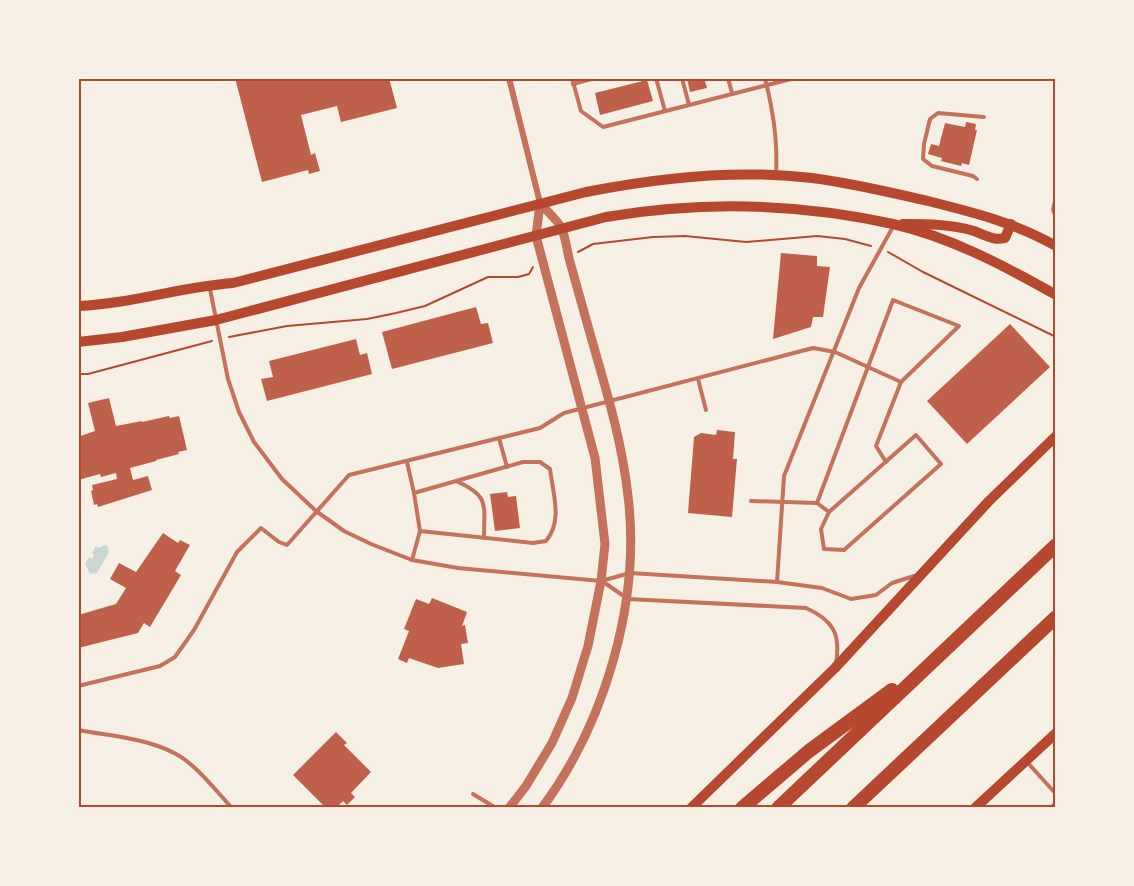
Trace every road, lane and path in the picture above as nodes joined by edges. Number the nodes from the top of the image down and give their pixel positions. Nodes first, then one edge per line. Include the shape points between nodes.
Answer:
1 (509, 78) edge
2 (572, 78) edge
3 (595, 78) edge
4 (656, 78) edge
5 (682, 78) edge
6 (728, 78) edge
7 (765, 78) edge
8 (792, 78) edge
9 (573, 84) junction
10 (767, 85) junction
11 (732, 93) junction
12 (689, 105) junction
13 (665, 111) junction
14 (984, 117) dead end
15 (776, 175) junction
16 (977, 179) dead end
17 (1056, 196) edge
18 (540, 203) junction
19 (1056, 216) edge
20 (894, 224) junction
21 (1011, 224) junction
22 (561, 228) junction
23 (536, 236) junction
24 (1056, 246) edge
25 (210, 285) junction
26 (1056, 295) edge
27 (78, 306) edge
28 (216, 320) junction
29 (78, 342) edge
30 (835, 352) junction
31 (867, 368) junction
32 (698, 379) junction
33 (901, 382) junction
34 (609, 402) junction
35 (580, 409) junction
36 (706, 410) dead end
37 (1056, 436) edge
38 (499, 438) junction
39 (407, 462) junction
40 (886, 462) junction
41 (507, 467) junction
42 (456, 481) junction
43 (414, 493) junction
44 (751, 501) dead end
45 (782, 502) junction
46 (817, 503) junction
47 (316, 511) junction
48 (829, 512) junction
49 (420, 531) junction
50 (484, 537) junction
51 (1056, 545) edge
52 (412, 560) junction
53 (630, 573) junction
54 (922, 574) junction
55 (601, 581) junction
56 (777, 582) junction
57 (628, 599) junction
58 (1056, 617) edge
59 (940, 655) junction
60 (836, 668) junction
61 (78, 686) edge
62 (78, 730) edge
63 (1056, 733) edge
64 (1026, 762) junction
65 (474, 794) dead end
66 (1056, 794) edge
67 (1056, 803) edge
68 (232, 808) edge
69 (496, 808) edge
70 (509, 808) edge
71 (542, 808) edge
72 (691, 808) edge
73 (742, 808) edge
74 (778, 808) edge
75 (853, 808) edge
76 (975, 808) edge
77 (1051, 808) edge

1 - 18 street
2 - 9 lane
3 - 9 lane
4 - 13 lane
5 - 12 lane
6 - 11 lane
7 - 10 lane
8 - 10 lane
9 - 13 lane via 581,111 603,127
10 - 11 lane
10 - 15 lane via 776,123
11 - 12 lane
12 - 13 lane
14 - 16 lane via 938,113 930,119 924,144 923,159 932,166
15 - 18 main road via 685,176 635,182
15 - 21 main road via 874,189
17 - 19 lane
18 - 22 street
18 - 23 street
18 - 25 main road via 232,283
20 - 21 main road via 944,224 997,240 1005,237
20 - 22 main road via 804,210 704,206 635,212
20 - 26 main road via 983,256
20 - 30 lane via 859,288
21 - 24 main road
22 - 23 main road
22 - 34 street
23 - 28 main road
23 - 35 street
25 - 27 main road via 109,305
25 - 28 lane
28 - 29 main road
28 - 47 lane via 228,379 254,442 282,479
30 - 31 lane
30 - 32 lane via 813,348
30 - 45 lane via 784,476
31 - 33 lane
31 - 33 lane via 893,300 958,326
31 - 46 lane
32 - 34 lane
32 - 36 lane
33 - 40 lane via 876,446
34 - 35 lane
34 - 53 street via 628,496
35 - 38 lane via 564,413 540,428
35 - 55 street via 595,458 601,503 605,544
37 - 54 main road
38 - 39 lane
38 - 41 lane
39 - 43 lane
39 - 47 lane via 349,475
40 - 48 lane
40 - 48 lane via 916,435 941,464 844,550 824,549 821,530
41 - 42 lane
41 - 50 lane via 540,462 550,469 557,516 553,532 546,541 533,543
42 - 43 lane
42 - 50 lane via 481,496
43 - 49 lane
44 - 45 lane
45 - 46 lane
45 - 56 lane
46 - 48 lane
47 - 52 lane via 344,531
47 - 61 lane via 287,545 261,528 237,552 194,630 174,657 160,666
49 - 50 lane
49 - 52 lane
51 - 59 highway
52 - 55 lane
53 - 55 lane
53 - 56 lane
53 - 57 street
54 - 56 lane via 892,582 876,595 851,599 822,588
54 - 60 main road
55 - 57 lane
55 - 70 street via 588,646 572,698 552,743
57 - 60 lane via 806,608 821,615 836,631
57 - 71 street via 598,705
58 - 75 highway
59 - 73 highway via 809,751
59 - 74 highway
60 - 72 main road
62 - 68 lane via 175,753
63 - 64 main road
64 - 66 lane
64 - 76 main road
65 - 69 lane
67 - 77 lane

